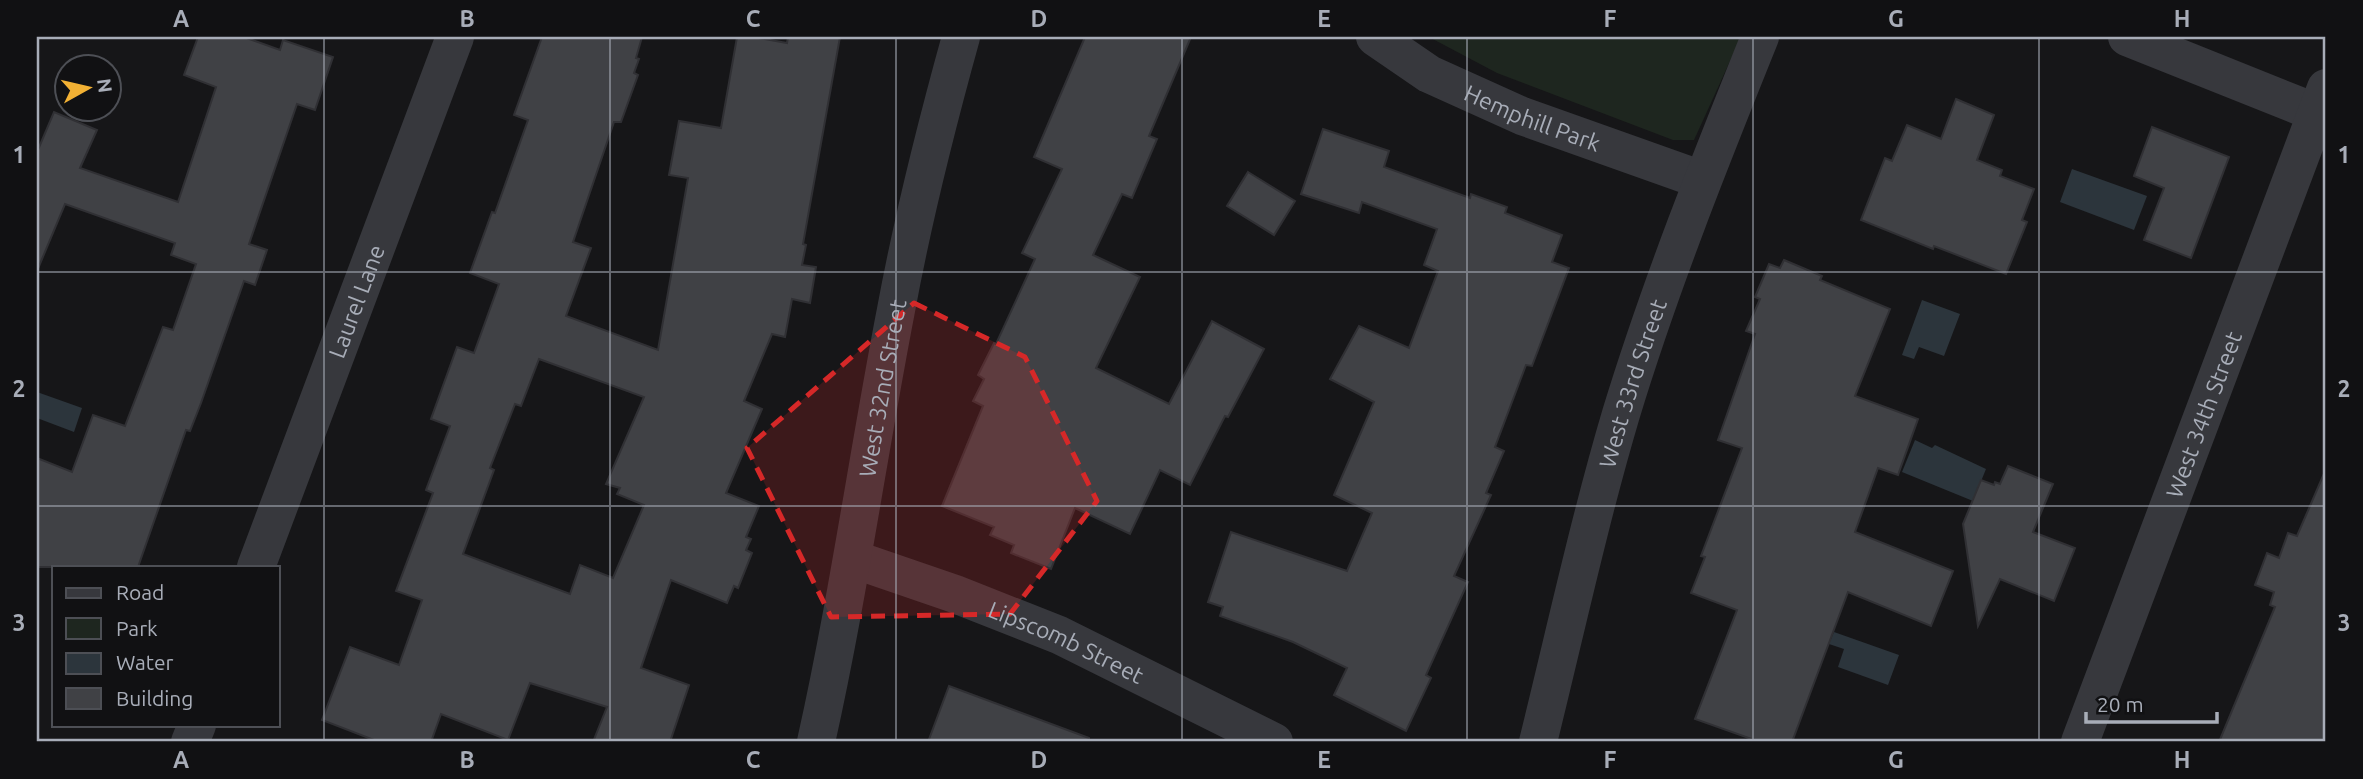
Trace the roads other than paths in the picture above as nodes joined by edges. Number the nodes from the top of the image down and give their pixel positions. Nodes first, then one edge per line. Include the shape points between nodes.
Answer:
1 (455, 37) edge
2 (961, 37) edge
3 (1374, 37) edge
4 (1760, 37) edge
5 (2127, 37) edge
6 (2321, 100) edge
7 (1702, 180) junction
8 (853, 559) junction
9 (256, 566) edge
10 (816, 742) edge
11 (1274, 742) edge
12 (1538, 742) edge
13 (2080, 742) edge

1 - 9 street, Laurel Lane
2 - 8 street, West 32nd Street via 896,308
3 - 7 street, Hemphill Park via 1429,74 1522,116
4 - 7 street, West 33rd Street
5 - 6 street
6 - 13 street, West 34th Street
7 - 12 street, West 33rd Street via 1621,414
8 - 10 street, West 32nd Street
8 - 11 street, Lipscomb Street via 1059,635

